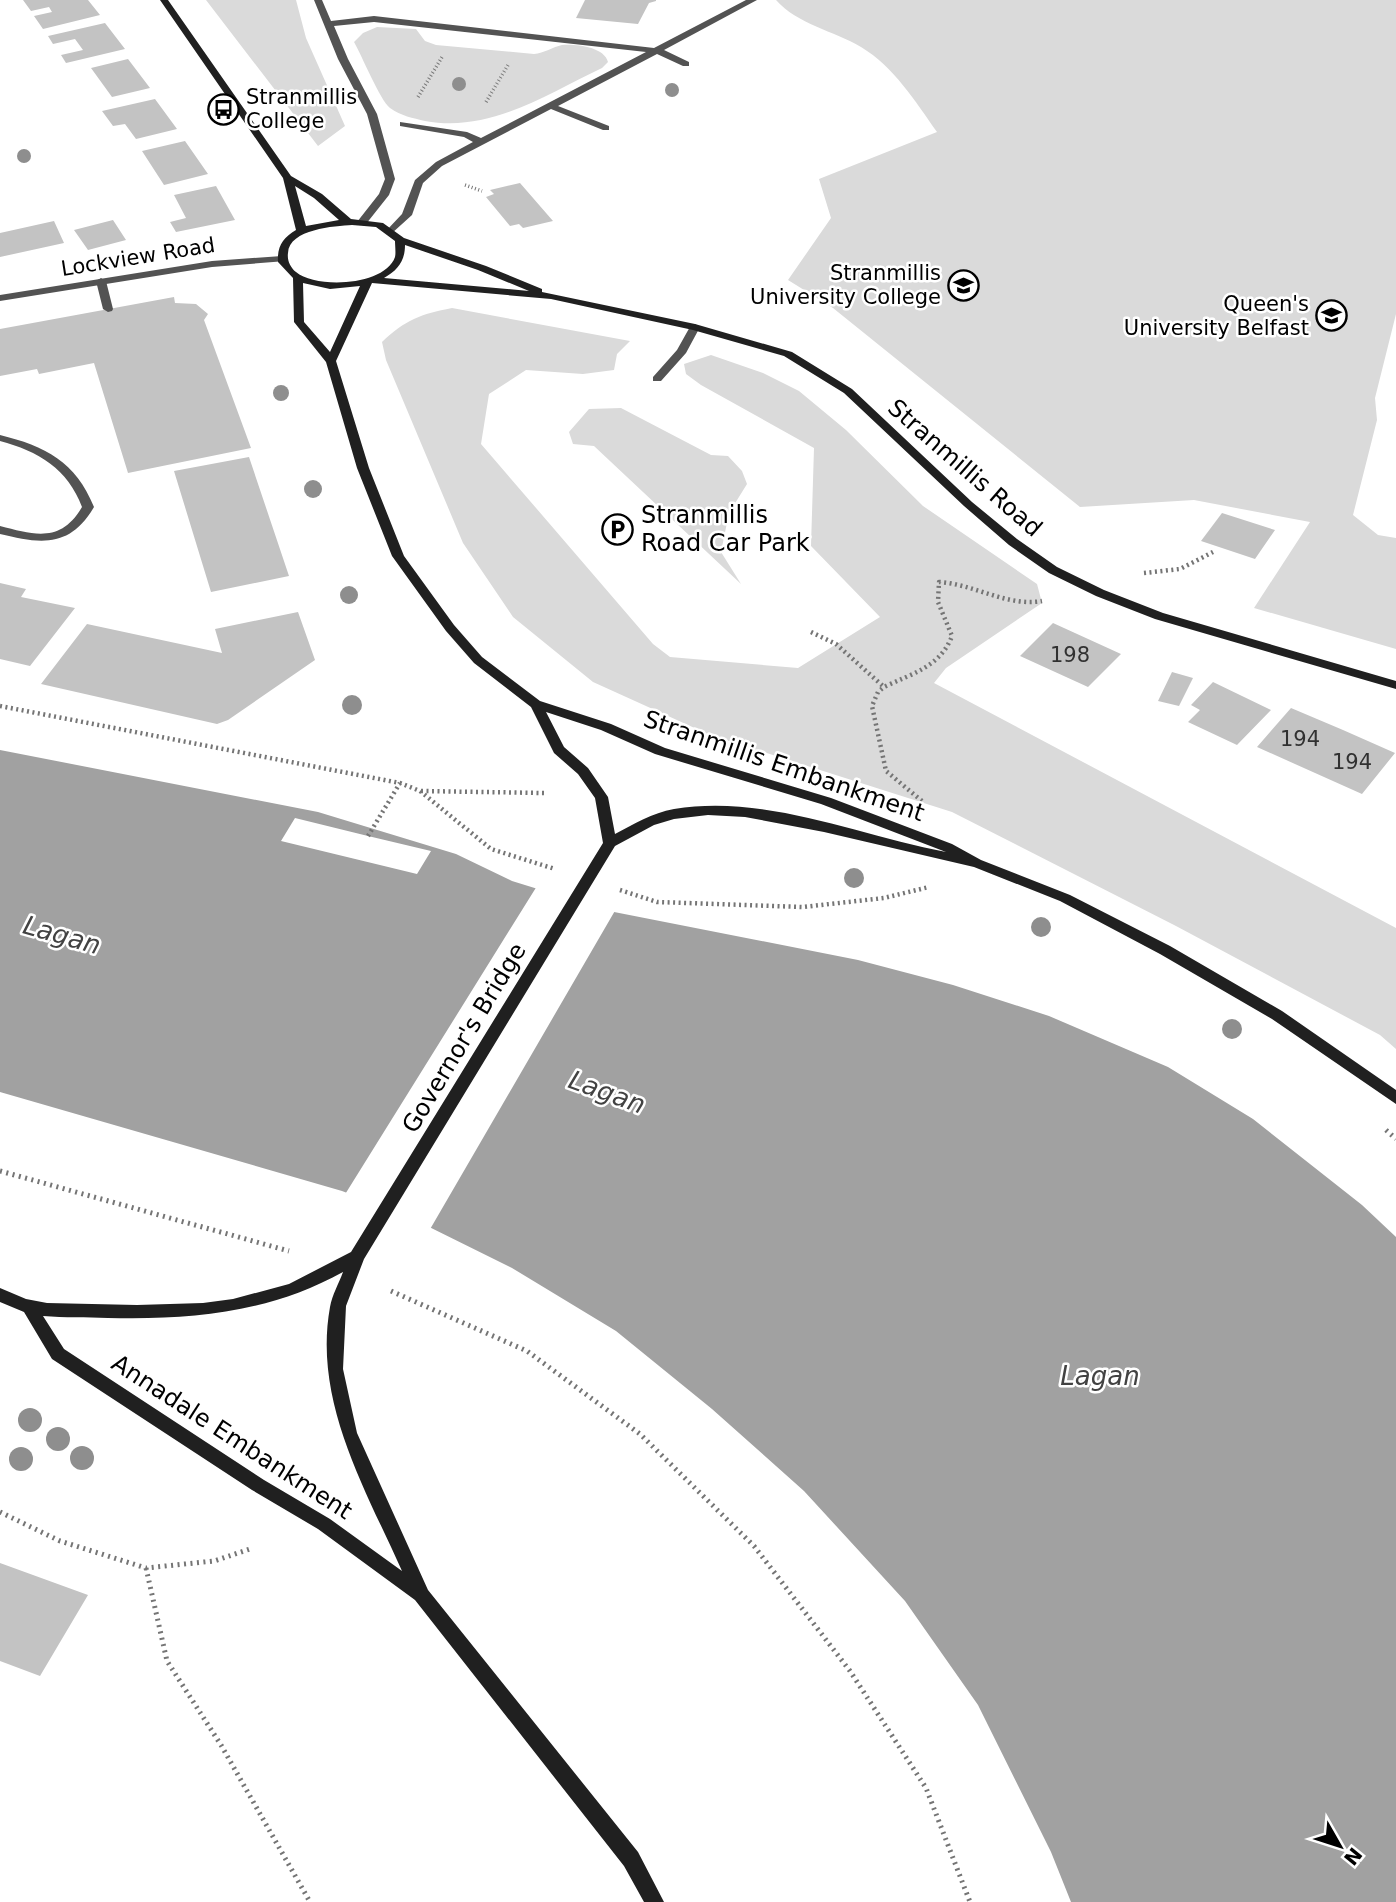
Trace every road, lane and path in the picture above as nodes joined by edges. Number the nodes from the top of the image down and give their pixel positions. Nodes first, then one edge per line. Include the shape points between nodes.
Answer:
1 (164, 0) edge
2 (318, 0) edge
3 (753, 0) edge
4 (328, 24) junction
5 (454, 28) junction
6 (528, 36) junction
7 (658, 51) junction
8 (686, 64) dead end
9 (553, 107) junction
10 (403, 124) joint
11 (606, 128) dead end
12 (467, 135) junction
13 (482, 143) junction
14 (288, 178) junction
15 (347, 221) junction
16 (362, 222) junction
17 (391, 231) junction
18 (302, 232) junction
19 (401, 240) junction
20 (282, 259) junction
21 (298, 277) junction
22 (101, 281) junction
23 (369, 281) junction
24 (551, 296) junction
25 (0, 298) edge
26 (108, 309) dead end
27 (695, 327) junction
28 (331, 361) junction
29 (657, 379) dead end
30 (0, 438) edge
31 (0, 530) edge
32 (1213, 552) dead end
33 (1076, 581) junction
34 (1087, 587) junction
35 (811, 632) dead end
36 (1396, 685) edge
37 (884, 687) junction
38 (536, 704) junction
39 (0, 706) edge
40 (400, 783) junction
41 (420, 791) junction
42 (544, 793) dead end
43 (926, 804) dead end
44 (368, 836) dead end
45 (610, 843) junction
46 (976, 863) junction
47 (568, 873) dead end
48 (928, 887) dead end
49 (619, 889) dead end
50 (1396, 1098) edge
51 (0, 1171) edge
52 (296, 1253) dead end
53 (357, 1256) junction
54 (391, 1291) dead end
55 (0, 1295) edge
56 (30, 1308) junction
57 (0, 1512) edge
58 (253, 1548) dead end
59 (146, 1568) junction
60 (422, 1596) junction
61 (310, 1902) edge
62 (654, 1902) edge
63 (970, 1902) edge

1 - 14 street
2 - 4 street
3 - 7 street
4 - 5 street via 374,19
4 - 16 street via 372,114 390,179 384,195
5 - 6 street
5 - 10 path via 456,35
6 - 7 street
6 - 12 path
7 - 8 street
7 - 9 street
9 - 11 street
9 - 13 street
10 - 12 street
12 - 13 street
13 - 17 street via 439,164 418,181 407,215
14 - 15 street
14 - 18 street
15 - 16 street
15 - 18 street
16 - 17 street
17 - 19 street
18 - 20 street via 283,249
19 - 23 street via 400,261
19 - 24 street, Stranmillis Road
20 - 21 street via 286,269
20 - 22 street, Lockview Road
21 - 23 street, Stranmillis Road via 326,285
21 - 28 street, Stranmillis Embankment via 299,322
22 - 25 street, Lockview Road
22 - 26 street
23 - 24 street, Stranmillis Road
23 - 28 street
24 - 27 street, Stranmillis Road
27 - 29 street via 682,351
27 - 33 street, Stranmillis Road via 788,354 822,373 848,391 1013,542
28 - 38 street, Stranmillis Embankment via 363,468 398,556 478,660
30 - 31 street via 40,452 69,470 88,506 81,523 62,534 27,537
32 - 34 path via 1163,575 1119,571
33 - 34 street, Stranmillis Road
33 - 37 path via 1032,604 970,585 939,582 937,601 952,636 946,652
34 - 36 street, Stranmillis Road via 1159,616
35 - 37 path via 836,645
37 - 43 path via 872,706 886,771
38 - 45 street, Stranmillis Embankment via 559,750 583,771 601,797
38 - 46 street, Stranmillis Embankment via 683,759 826,802
39 - 40 path
40 - 41 path
40 - 44 path
41 - 42 path
41 - 47 path via 491,849
45 - 46 street, Stranmillis Embankment via 654,819 712,811 769,816
45 - 53 street, Governor's Bridge
46 - 50 street, Stranmillis Embankment via 1065,898 1165,950 1278,1015
48 - 49 path via 884,898 803,907 657,902
51 - 52 path
53 - 56 street via 320,1279 231,1308 119,1312
53 - 60 street, Annadale Embankment via 338,1306 335,1369 349,1433
54 - 63 path via 527,1351 640,1434 754,1546 850,1671 926,1788
55 - 56 street
56 - 60 street, Annadale Embankment via 58,1354 258,1486 324,1524
57 - 59 path via 60,1541
58 - 59 path via 214,1562
59 - 61 path via 167,1661 221,1745
60 - 62 street, Annadale Embankment via 631,1859

